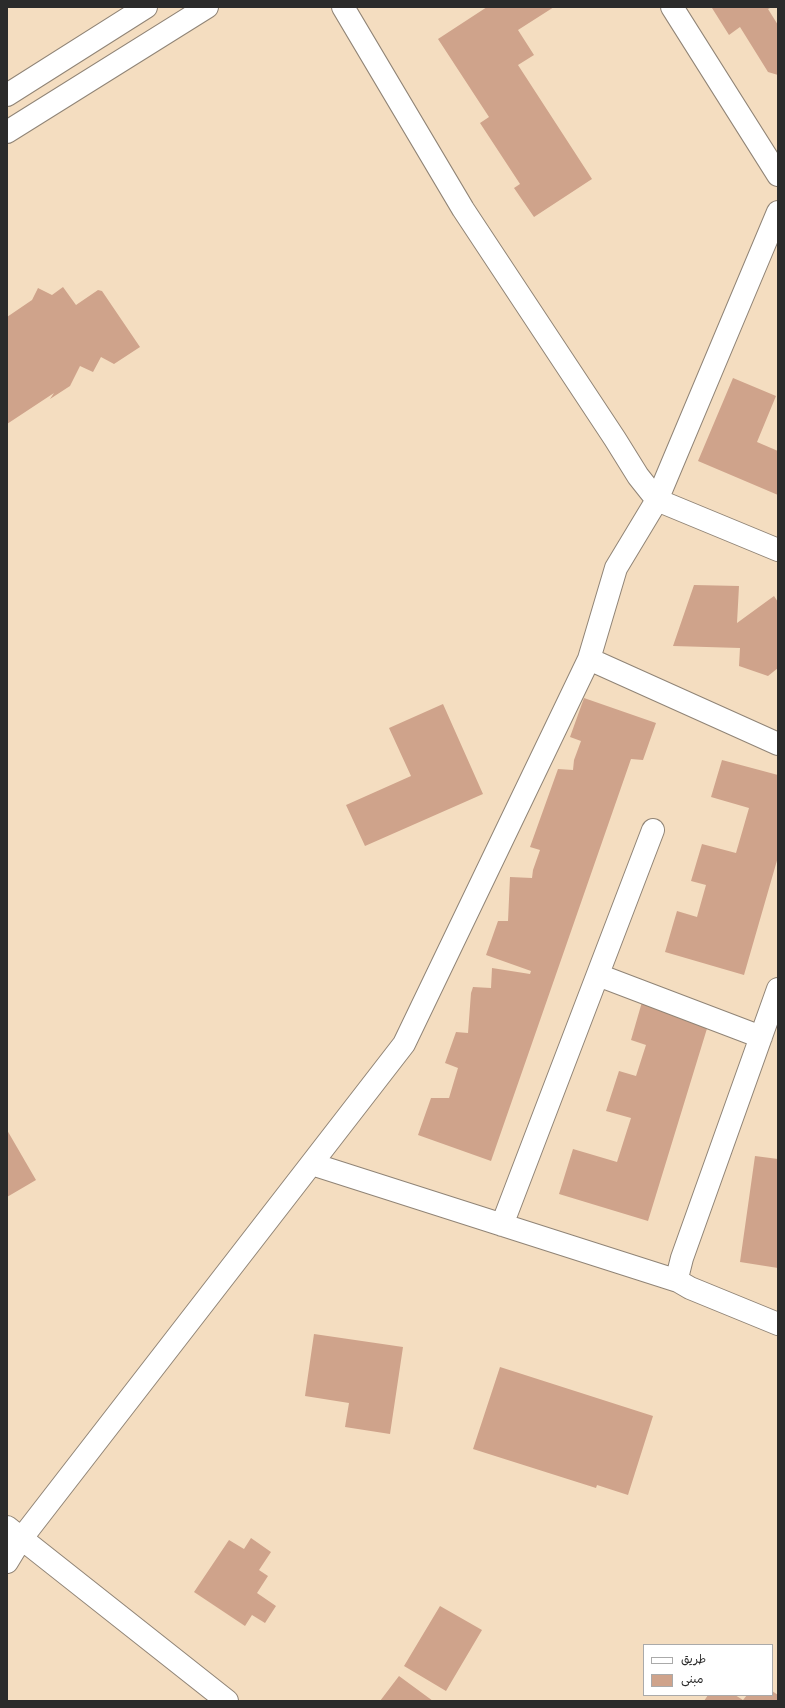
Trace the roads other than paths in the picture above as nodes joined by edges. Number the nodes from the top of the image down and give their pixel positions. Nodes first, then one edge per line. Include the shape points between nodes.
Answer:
1 (146, 7) edge
2 (207, 7) edge
3 (343, 7) edge
4 (678, 9) edge
5 (7, 95) edge
6 (7, 132) edge
7 (778, 175) edge
8 (778, 212) edge
9 (656, 500) junction
10 (778, 550) edge
11 (589, 659) junction
12 (778, 744) edge
13 (653, 830) dead end
14 (598, 975) junction
15 (778, 990) edge
16 (761, 1037) junction
17 (312, 1164) junction
18 (502, 1225) junction
19 (678, 1281) junction
20 (778, 1324) edge
21 (14, 1533) edge
22 (7, 1562) edge
23 (227, 1701) edge

1 - 5 street
2 - 6 street
3 - 9 street via 463,209
4 - 7 street
8 - 9 street
9 - 10 street
9 - 11 street via 616,568
11 - 12 street
11 - 17 street via 404,1044
13 - 14 street
14 - 16 street
14 - 18 street
15 - 16 street
16 - 19 street via 682,1258
17 - 18 street
17 - 21 street
18 - 19 street
19 - 20 street
21 - 22 street
21 - 23 street

